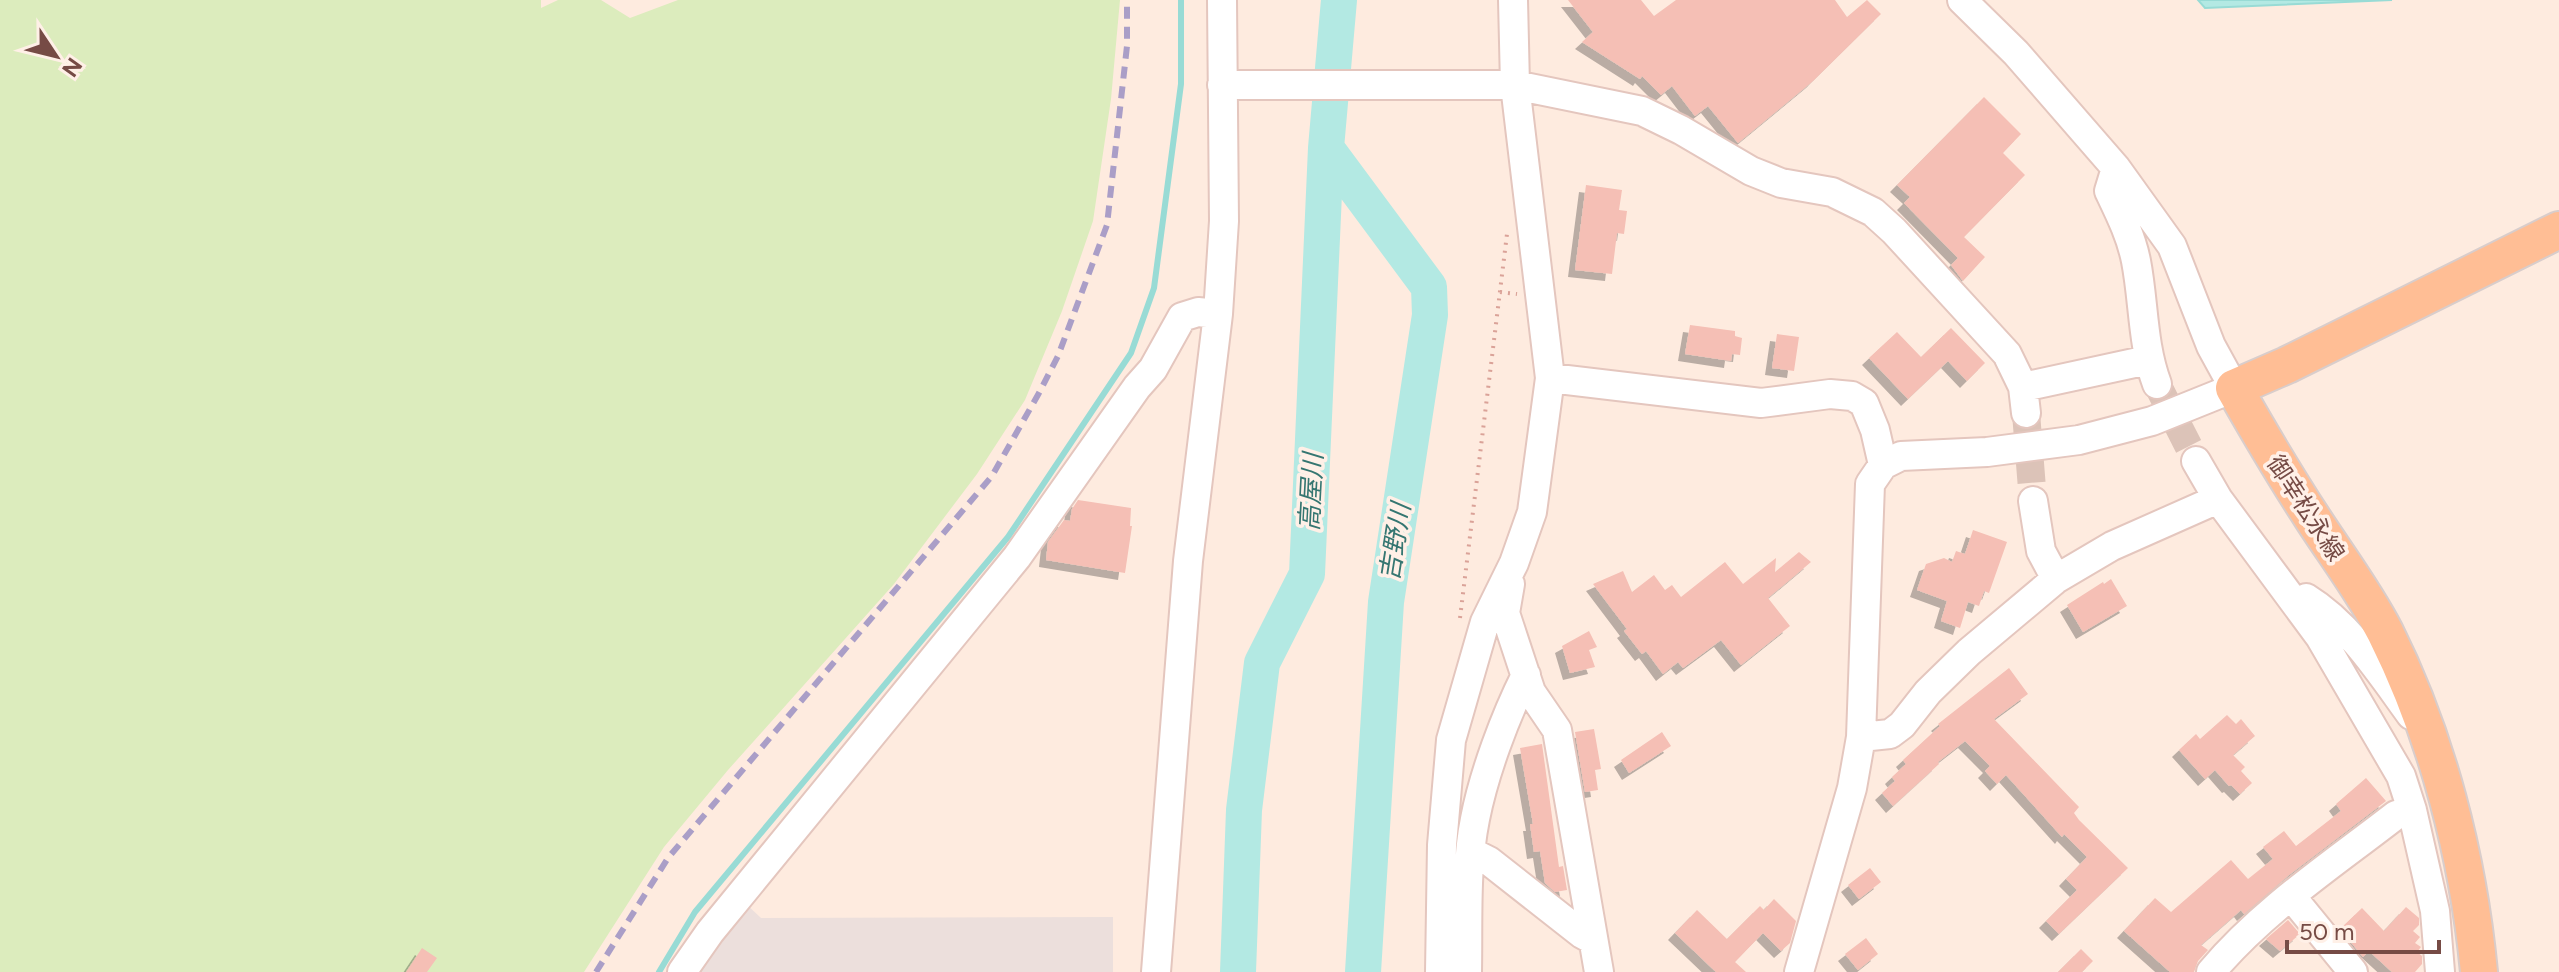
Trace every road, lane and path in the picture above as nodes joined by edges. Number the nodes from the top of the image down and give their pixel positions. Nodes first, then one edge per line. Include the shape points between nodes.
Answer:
1 (1222, 0) edge
2 (1513, 0) edge
3 (1962, 0) edge
4 (1222, 85) junction
5 (1511, 85) junction
6 (2116, 168) junction
7 (1508, 223) dead end
8 (2559, 230) edge
9 (1218, 314) junction
10 (1550, 378) junction
11 (2234, 388) junction
12 (2196, 461) tunnel mouth
13 (1883, 465) junction
14 (2218, 499) junction
15 (2033, 501) tunnel mouth
16 (1514, 563) junction
17 (2056, 579) junction
18 (2278, 581) junction
19 (1459, 619) dead end
20 (1526, 675) junction
21 (1861, 737) junction
22 (2430, 739) junction
23 (2412, 810) junction
24 (1471, 852) junction
25 (2291, 896) junction
26 (1593, 940) junction
27 (1155, 970) edge
28 (682, 972) edge
29 (1440, 972) edge
30 (1467, 972) edge
31 (1599, 972) edge
32 (1799, 972) edge
33 (2211, 972) edge
34 (2353, 972) edge
35 (2440, 972) edge
36 (2479, 972) edge

1 - 4 street
2 - 5 street
3 - 6 street
4 - 5 street
4 - 9 street via 1224,221
5 - 6 street via 1642,111 1751,171 1781,183 1832,192 1873,212 2007,354 2024,400 2153,372 2136,260 2109,191
5 - 10 street
6 - 11 street via 2172,246 2211,346
7 - 19 path
8 - 11 main road
9 - 27 street via 1188,561
9 - 28 street via 1182,317 1153,369 1017,557
10 - 13 street via 1761,403 1852,396 1864,403
10 - 16 street via 1532,512
11 - 13 street via 2152,421 2079,440 1901,456
11 - 22 main road, 御幸松永線 via 2383,629
12 - 14 street
13 - 21 street via 1870,484
14 - 17 street via 2112,546
14 - 18 street
15 - 17 street via 2041,551
16 - 20 street via 1505,613
16 - 29 street via 1485,622 1451,740 1442,845
17 - 21 street via 1969,652 1902,725 1890,734
18 - 22 street via 2316,604 2364,652
18 - 23 street via 2335,662 2401,776
20 - 24 street via 1494,757
20 - 26 street via 1557,730
21 - 32 street via 1852,788
22 - 36 main road, 御幸松永線 via 2456,835
23 - 25 street via 2396,815
23 - 35 street via 2435,911
24 - 26 street
24 - 30 street
25 - 33 street
25 - 34 street
26 - 31 street

